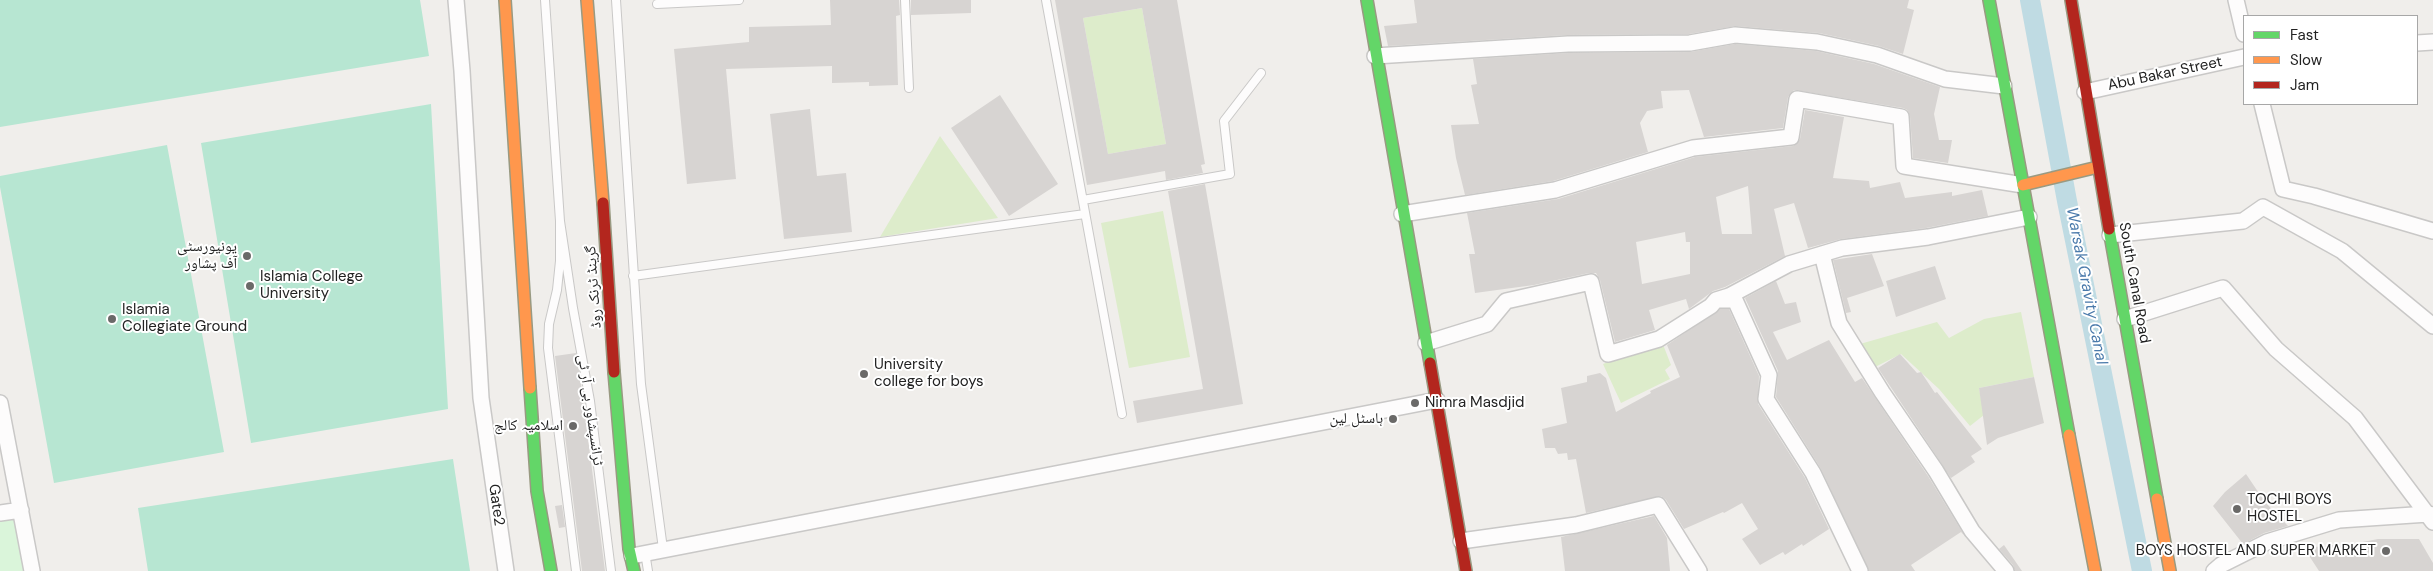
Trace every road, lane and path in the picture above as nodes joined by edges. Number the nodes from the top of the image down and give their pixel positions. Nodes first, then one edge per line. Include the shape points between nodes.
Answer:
1 (456, 0) edge
2 (504, 0) edge
3 (545, 0) edge
4 (587, 0) edge
5 (616, 0) edge
6 (739, 0) edge
7 (905, 0) edge
8 (1046, 0) edge
9 (1367, 0) edge
10 (1989, 0) edge
11 (2071, 0) edge
12 (2236, 0) edge
13 (657, 4) dead end
14 (2243, 30) edge
15 (2433, 42) edge
16 (2418, 43) edge
17 (1376, 56) junction
18 (2243, 57) edge
19 (1261, 73) dead end
20 (2004, 86) junction
21 (909, 88) dead end
22 (2085, 92) junction
23 (2262, 105) edge
24 (2098, 167) junction
25 (2023, 185) junction
26 (1083, 200) junction
27 (1085, 214) junction
28 (1402, 214) junction
29 (2029, 217) junction
30 (560, 221) junction
31 (2433, 231) edge
32 (2110, 235) junction
33 (1822, 254) junction
34 (633, 276) junction
35 (1716, 300) junction
36 (2125, 318) junction
37 (2433, 326) edge
38 (1426, 343) junction
39 (1437, 400) junction
40 (0, 403) edge
41 (1122, 414) dead end
42 (21, 510) junction
43 (0, 514) edge
44 (2431, 517) edge
45 (1461, 541) junction
46 (663, 549) junction
47 (638, 554) junction
48 (32, 571) edge
49 (506, 571) edge
50 (551, 571) edge
51 (576, 571) edge
52 (610, 571) edge
53 (634, 571) edge
54 (648, 571) edge
55 (1466, 571) edge
56 (1699, 571) edge
57 (1860, 571) edge
58 (2006, 571) edge
59 (2095, 571) edge
60 (2170, 571) edge
61 (2214, 571) edge

1 - 49 street, Gate2 via 478,352
2 - 50 main road via 537,492
3 - 30 lane, ٹرانسپشاور بی آر ٹی
4 - 47 main road, گرینڈ ٹرنک روڈ via 609,277 616,415 629,549
5 - 34 lane
6 - 13 lane
7 - 21 lane
8 - 26 lane
9 - 17 main road
10 - 20 main road
11 - 22 main road, South Canal Road
12 - 14 street
15 - 16 street
17 - 20 street via 1558,44 1690,43 1735,35 1817,42 1877,55 1945,79
17 - 28 main road
18 - 22 street, Abu Bakar Street
19 - 26 lane via 1224,121 1230,174
20 - 25 main road
22 - 24 main road, South Canal Road
23 - 31 street via 2283,189
24 - 25 main road
24 - 32 main road, South Canal Road
25 - 28 street via 1904,166 1900,117 1797,99 1791,137 1693,148 1555,190
25 - 29 main road
26 - 27 lane
27 - 34 lane
27 - 41 lane
28 - 38 main road
29 - 33 street
29 - 59 main road
30 - 51 lane, ٹرانسپشاور بی آر ٹی via 560,261 548,348
30 - 52 lane, ٹرانسپشاور بی آر ٹی via 590,400
32 - 36 main road, South Canal Road
32 - 37 street via 2243,221 2263,206 2342,251
33 - 35 street via 1790,264
33 - 58 street via 1839,323 1972,531
34 - 46 lane via 641,384
35 - 38 street via 1659,340 1608,354 1591,282 1506,302 1487,324
35 - 57 street via 1734,300 1769,376 1766,399 1812,473
36 - 44 street via 2224,288 2276,349 2355,418
36 - 60 main road, South Canal Road
38 - 39 main road
39 - 45 main road
39 - 46 street
40 - 42 street
42 - 43 street
42 - 48 street
44 - 61 street via 2339,520 2267,542
45 - 55 main road
45 - 56 street via 1576,525 1658,506
46 - 47 street
47 - 53 main road, گرینڈ ٹرنک روڈ
47 - 54 lane

